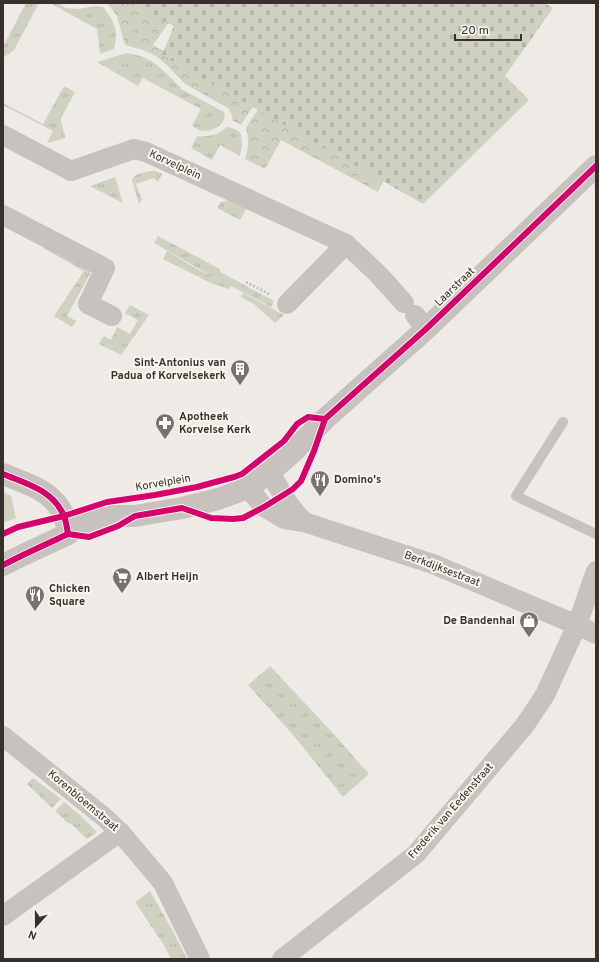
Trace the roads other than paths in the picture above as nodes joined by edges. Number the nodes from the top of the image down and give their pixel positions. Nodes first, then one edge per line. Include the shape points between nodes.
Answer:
1 (3, 135) edge
2 (596, 166) edge
3 (3, 214) edge
4 (346, 244) junction
5 (287, 304) road end
6 (112, 316) dead end
7 (415, 316) junction
8 (563, 422) dead end
9 (270, 472) junction
10 (3, 474) edge
11 (248, 488) junction
12 (304, 522) junction
13 (68, 534) junction
14 (596, 534) edge
15 (3, 566) edge
16 (596, 571) edge
17 (577, 625) junction
18 (596, 634) edge
19 (3, 736) edge
20 (120, 832) junction
21 (3, 916) edge
22 (200, 959) edge
23 (282, 959) edge

1 - 4 street, Korvelplein via 71,171 134,150 146,152
2 - 7 street, Laarstraat
3 - 6 street via 105,268 88,304
4 - 5 street
4 - 7 street, Korvelplein via 379,275
7 - 9 street, Laarstraat via 325,419
8 - 14 lane via 516,496
9 - 11 street, Laarstraat
9 - 12 street, Berkdijksestraat via 290,507
10 - 13 street via 36,487 55,500 64,516
11 - 12 street, Berkdijksestraat via 264,507 284,520
11 - 13 street via 182,508 135,516 112,516 80,526
12 - 17 street, Berkdijksestraat via 433,564
13 - 15 street
16 - 17 street
17 - 18 street, Berkdijksestraat
17 - 23 street, Frederik van Eedenstraat via 545,695 525,725 416,854
19 - 20 street, Korenbloemstraat
20 - 21 street
20 - 22 street, Korenbloemstraat via 163,883

